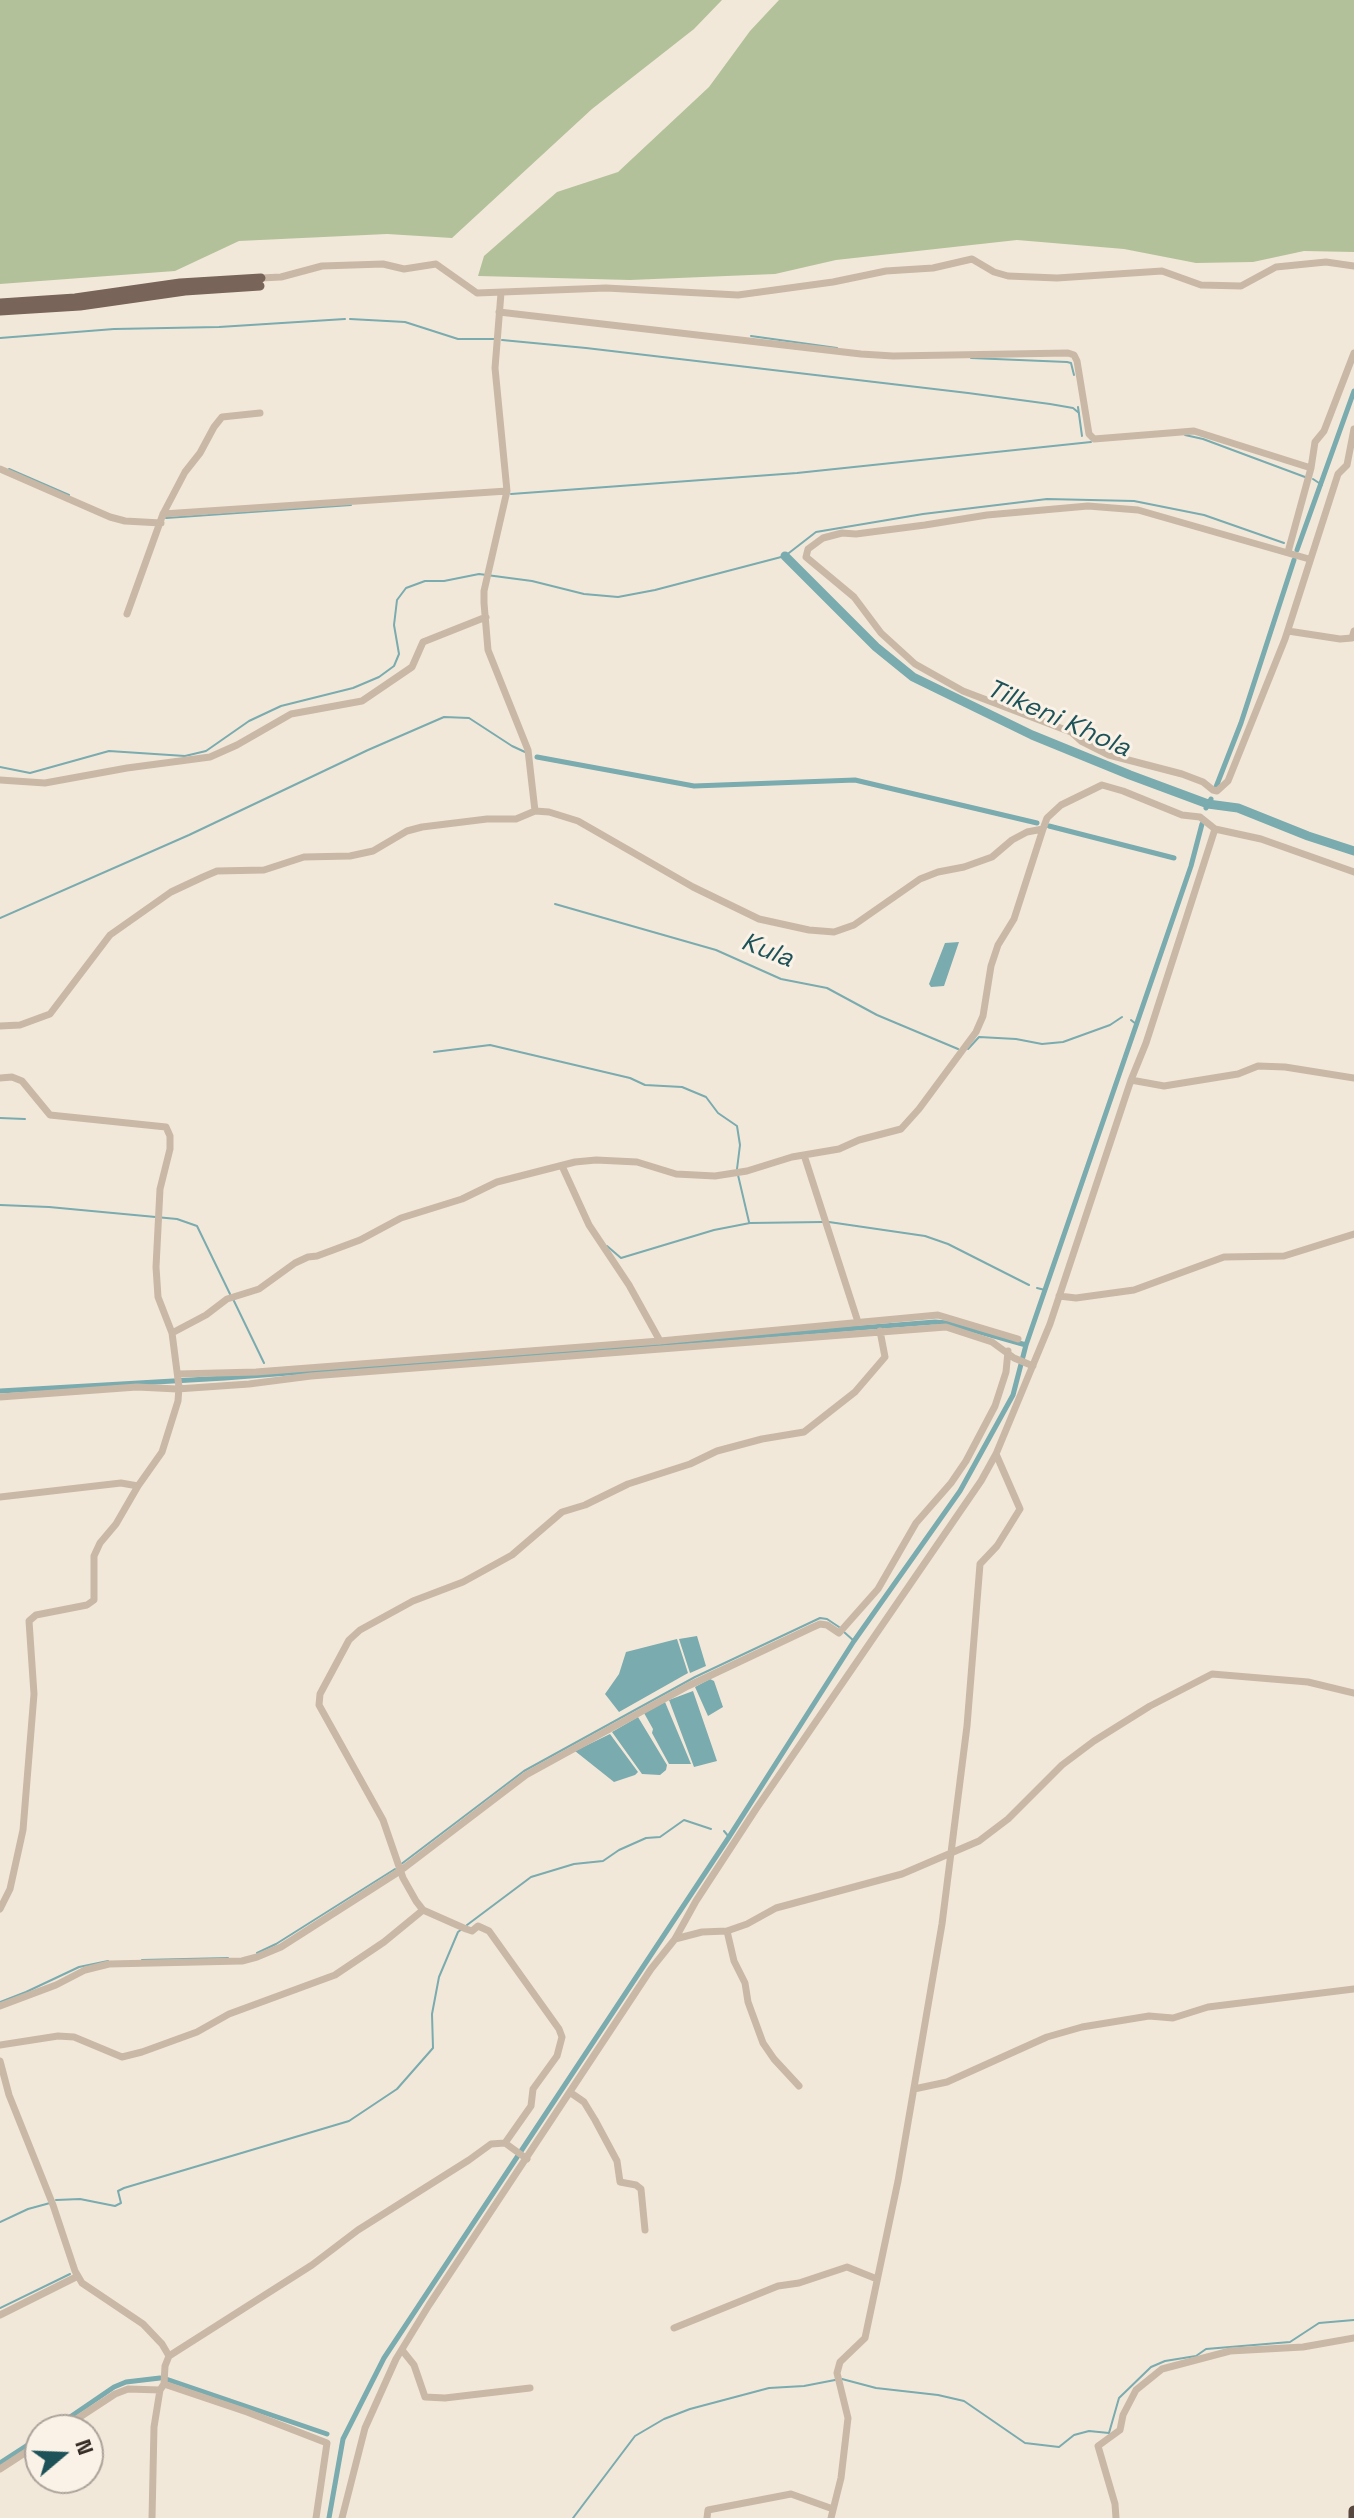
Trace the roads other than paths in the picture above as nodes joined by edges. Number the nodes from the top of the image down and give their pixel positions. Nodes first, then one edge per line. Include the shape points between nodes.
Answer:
1 (1354, 266) edge
2 (261, 282) junction
3 (501, 293) junction
4 (0, 303) edge
5 (0, 311) edge
6 (499, 312) junction
7 (1354, 353) edge
8 (260, 413) dead end
9 (1354, 429) edge
10 (1311, 468) junction
11 (0, 469) edge
12 (507, 491) junction
13 (162, 519) junction
14 (1288, 552) junction
15 (1309, 559) junction
16 (127, 614) dead end
17 (486, 617) junction
18 (1288, 631) junction
19 (1354, 631) edge
20 (0, 780) edge
21 (535, 811) junction
22 (1043, 829) junction
23 (1215, 829) junction
24 (1354, 872) edge
25 (0, 1026) edge
26 (0, 1078) edge
27 (1354, 1078) edge
28 (1131, 1080) junction
29 (804, 1155) junction
30 (562, 1166) junction
31 (1354, 1234) edge
32 (1059, 1296) junction
33 (858, 1322) junction
34 (880, 1331) junction
35 (172, 1333) junction
36 (1018, 1339) dead end
37 (660, 1341) junction
38 (1008, 1351) junction
39 (1030, 1364) junction
40 (178, 1374) junction
41 (178, 1388) junction
42 (0, 1397) edge
43 (996, 1454) junction
44 (138, 1486) junction
45 (0, 1497) edge
46 (1354, 1693) edge
47 (953, 1853) junction
48 (399, 1868) junction
49 (0, 1909) edge
50 (423, 1910) junction
51 (727, 1931) junction
52 (675, 1939) junction
53 (1354, 1989) edge
54 (0, 2006) edge
55 (0, 2045) edge
56 (0, 2061) edge
57 (799, 2086) dead end
58 (914, 2089) junction
59 (571, 2093) junction
60 (507, 2145) junction
61 (524, 2157) junction
62 (645, 2230) dead end
63 (78, 2276) junction
64 (877, 2279) junction
65 (0, 2315) edge
66 (674, 2328) dead end
67 (1354, 2338) edge
68 (402, 2350) junction
69 (169, 2356) junction
70 (162, 2387) junction
71 (530, 2388) dead end
72 (84, 2414) edge
73 (24, 2453) edge
74 (0, 2469) edge
75 (833, 2509) junction
76 (1354, 2511) edge
77 (152, 2518) edge
78 (316, 2518) edge
79 (342, 2518) edge
80 (707, 2518) edge
81 (831, 2518) edge
82 (1116, 2518) edge
83 (1354, 2518) edge

1 - 3 street via 1326,262 1276,267 1241,286 1201,285 1162,271 1008,276 972,259 738,295 606,288
2 - 3 street via 322,266 383,264 404,269 436,264 477,293
2 - 4 main road via 180,283
2 - 5 main road
3 - 6 street
6 - 10 street via 861,354 1068,353 1077,361 1087,428 1094,439 1194,431
6 - 12 street via 495,368
7 - 10 street via 1315,442
8 - 13 street via 222,417 185,472
9 - 15 street via 1347,465 1338,474
10 - 14 street
11 - 13 street via 110,517
12 - 13 street
12 - 17 street via 484,591
13 - 16 street
14 - 15 street
14 - 18 street via 1138,510 1088,506 842,533 823,538 806,557 854,597 881,633 915,664 963,691 1071,732 1109,755 1182,774 1217,791 1228,781
15 - 18 street
17 - 20 street via 423,642 412,667 362,701 291,714 210,757 45,783
17 - 21 street via 488,650 528,753
18 - 19 street via 1340,639 1352,638
21 - 22 street via 578,821 759,919 834,932 854,925 920,879 992,857 1027,832
21 - 25 street via 516,819 422,827 373,851 304,857 264,870 217,871 171,892 110,935 50,1014
22 - 23 street via 1061,805 1102,785 1200,817
22 - 29 street via 1014,919 994,955 976,1032 901,1129
23 - 24 street via 1261,839
23 - 28 street
26 - 35 street via 22,1081 50,1115 166,1127 170,1149 160,1189 156,1267 158,1297
27 - 28 street via 1258,1066 1164,1086
28 - 32 street
29 - 30 street via 715,1176 676,1174 615,1160
29 - 33 street
30 - 35 street via 497,1182 308,1257 259,1289 227,1299
30 - 37 street via 589,1225
31 - 32 street via 1284,1256 1224,1257 1134,1290
32 - 39 street
33 - 36 street via 938,1315
33 - 37 street
34 - 38 street via 946,1327
34 - 41 street
34 - 48 street via 885,1357 855,1392 804,1432 717,1451 562,1512 512,1555 400,1608 349,1640 319,1705 383,1820
35 - 40 street
37 - 40 street
38 - 39 street
38 - 48 street via 995,1406 966,1461 916,1523 878,1589 839,1633 820,1624 675,1693 526,1775
39 - 43 street
40 - 41 street
41 - 42 street
41 - 44 street via 168,1438
43 - 47 street via 1020,1509 980,1564
43 - 52 street via 756,1809
44 - 45 street via 121,1483
44 - 49 street via 94,1556 94,1600 29,1621 34,1694 23,1830 10,1889
46 - 47 street via 1308,1682 1212,1674 1094,1741 1008,1819
47 - 51 street via 902,1874 776,1908
47 - 58 street
48 - 50 street
48 - 54 street via 281,1947 257,1957 109,1964
50 - 55 street via 335,1975 142,2052 122,2057 74,2037 58,2036
50 - 60 street via 472,1931 478,1926 489,1931 562,2037 557,2056 533,2089 531,2106
51 - 52 street
51 - 57 street via 763,2043
52 - 59 street
53 - 58 street via 1082,2027 947,2082
56 - 63 street
58 - 64 street
59 - 61 street
59 - 62 street via 595,2120 617,2161 620,2182 641,2189
60 - 61 street
60 - 69 street via 491,2144
61 - 68 street
63 - 65 street
63 - 69 street via 143,2324
64 - 66 street via 847,2267 778,2286
64 - 75 street via 865,2338 840,2362 837,2373 848,2418
67 - 82 street via 1230,2351 1162,2369 1136,2390 1120,2430 1098,2446
68 - 71 street via 414,2365 425,2397
68 - 79 street via 365,2428
69 - 70 street
70 - 72 street via 128,2389
70 - 77 street via 154,2427
70 - 78 street via 327,2443
73 - 74 street
75 - 80 street via 791,2494 708,2510
75 - 81 street
76 - 83 highway

